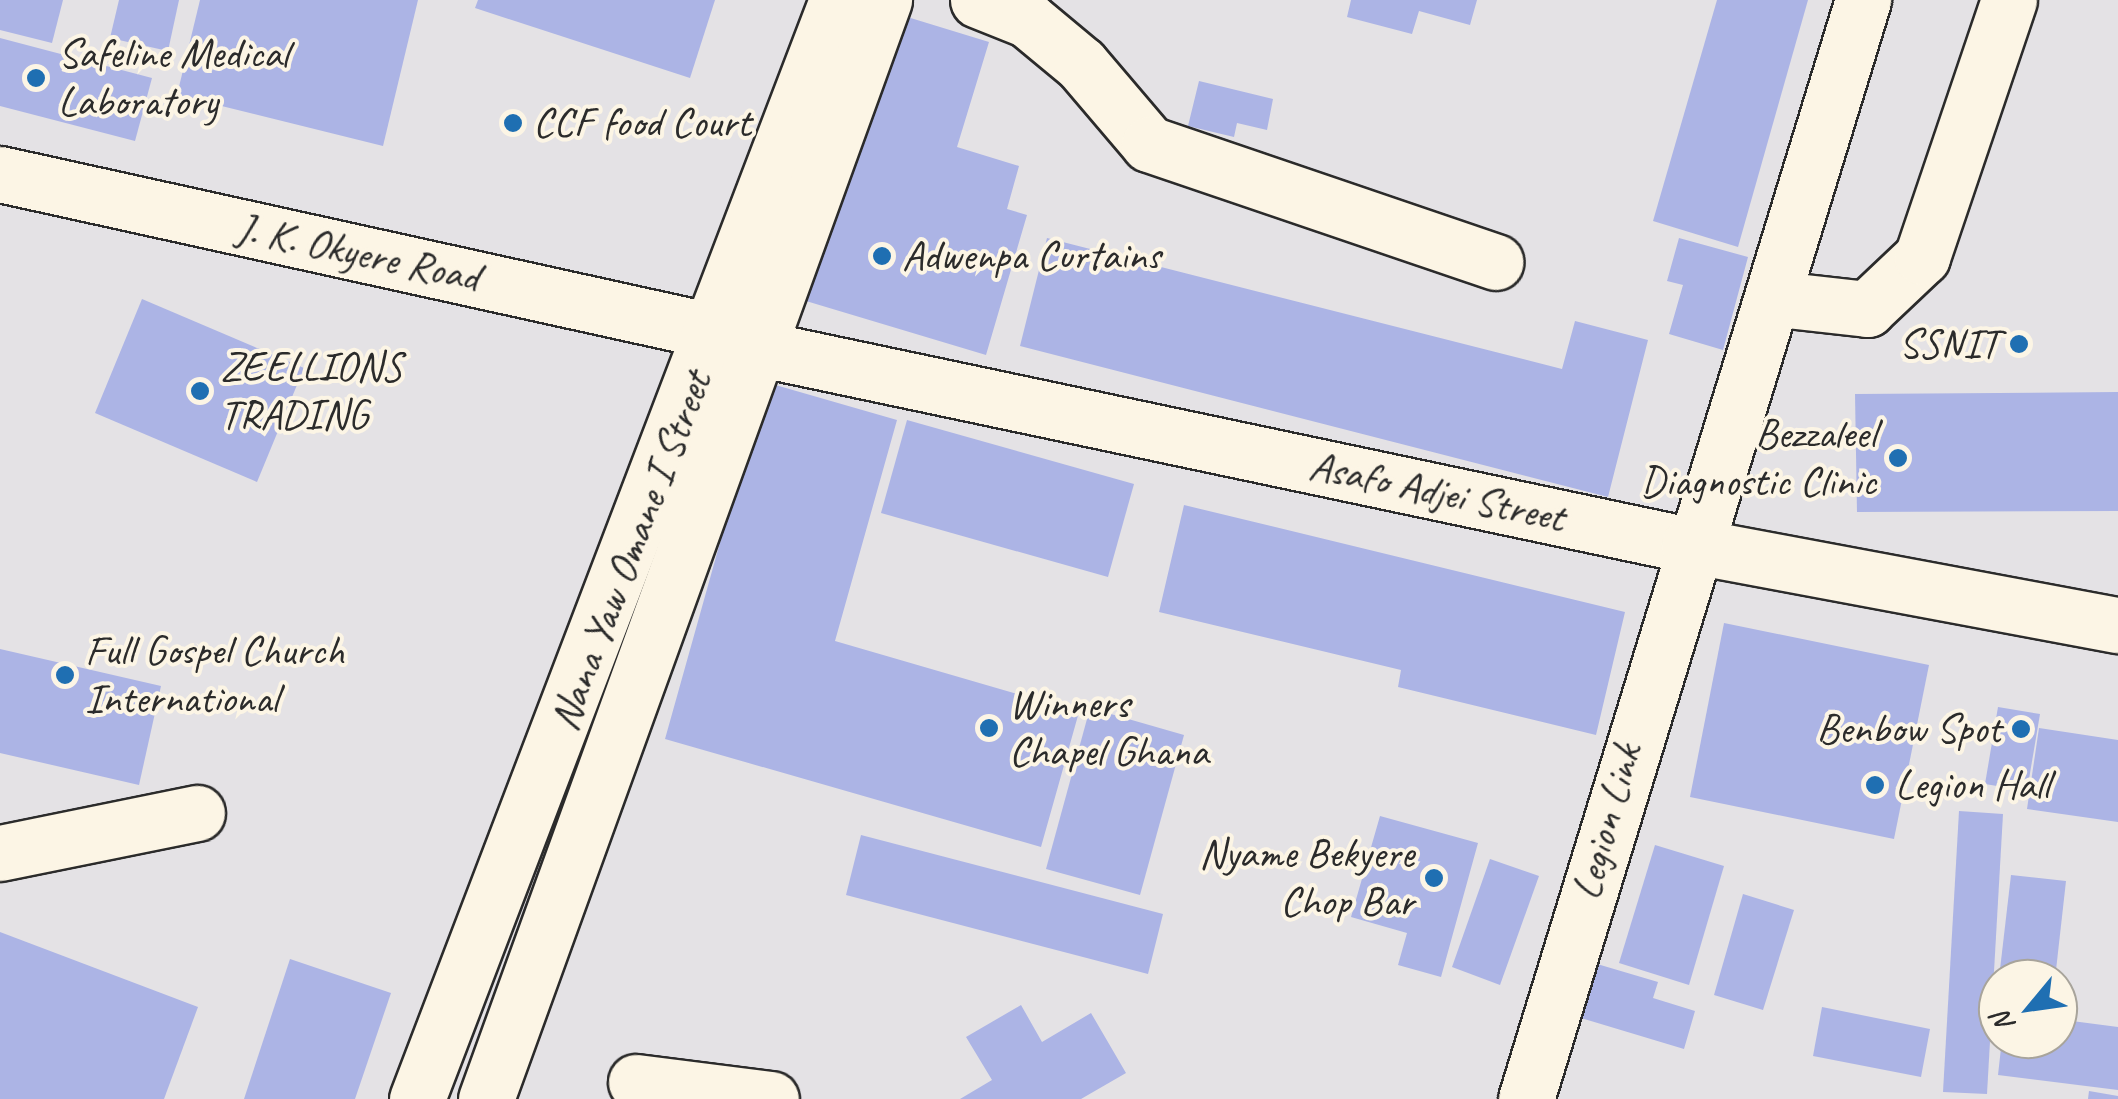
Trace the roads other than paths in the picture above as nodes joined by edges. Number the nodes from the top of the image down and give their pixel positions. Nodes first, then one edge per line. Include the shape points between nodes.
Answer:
1 (837, 0) edge
2 (884, 0) edge
3 (978, 0) edge
4 (1864, 0) edge
5 (2009, 0) edge
6 (0, 174) edge
7 (1495, 262) dead end
8 (1778, 298) junction
9 (737, 340) junction
10 (1689, 545) junction
11 (2118, 625) edge
12 (198, 813) dead end
13 (0, 853) edge
14 (636, 1082) dead end
15 (417, 1099) edge
16 (486, 1099) edge
17 (771, 1099) edge
18 (1526, 1099) edge

1 - 9 main road, Nana Yaw Omane I Street
2 - 9 main road, Nana Yaw Omane I Street
3 - 7 main road via 1028,20 1081,64 1149,144
4 - 8 main road, Legion Link
5 - 8 main road via 1922,257 1867,309
6 - 9 main road, J. K. Okyere Road
8 - 10 main road, Legion Link
9 - 10 main road, Asafo Adjei Street
9 - 15 main road, Nana Yaw Omane I Street
9 - 16 main road, Nana Yaw Omane I Street
10 - 11 main road, Asafo Adjei Street
10 - 18 main road, Legion Link
12 - 13 main road
14 - 17 main road

